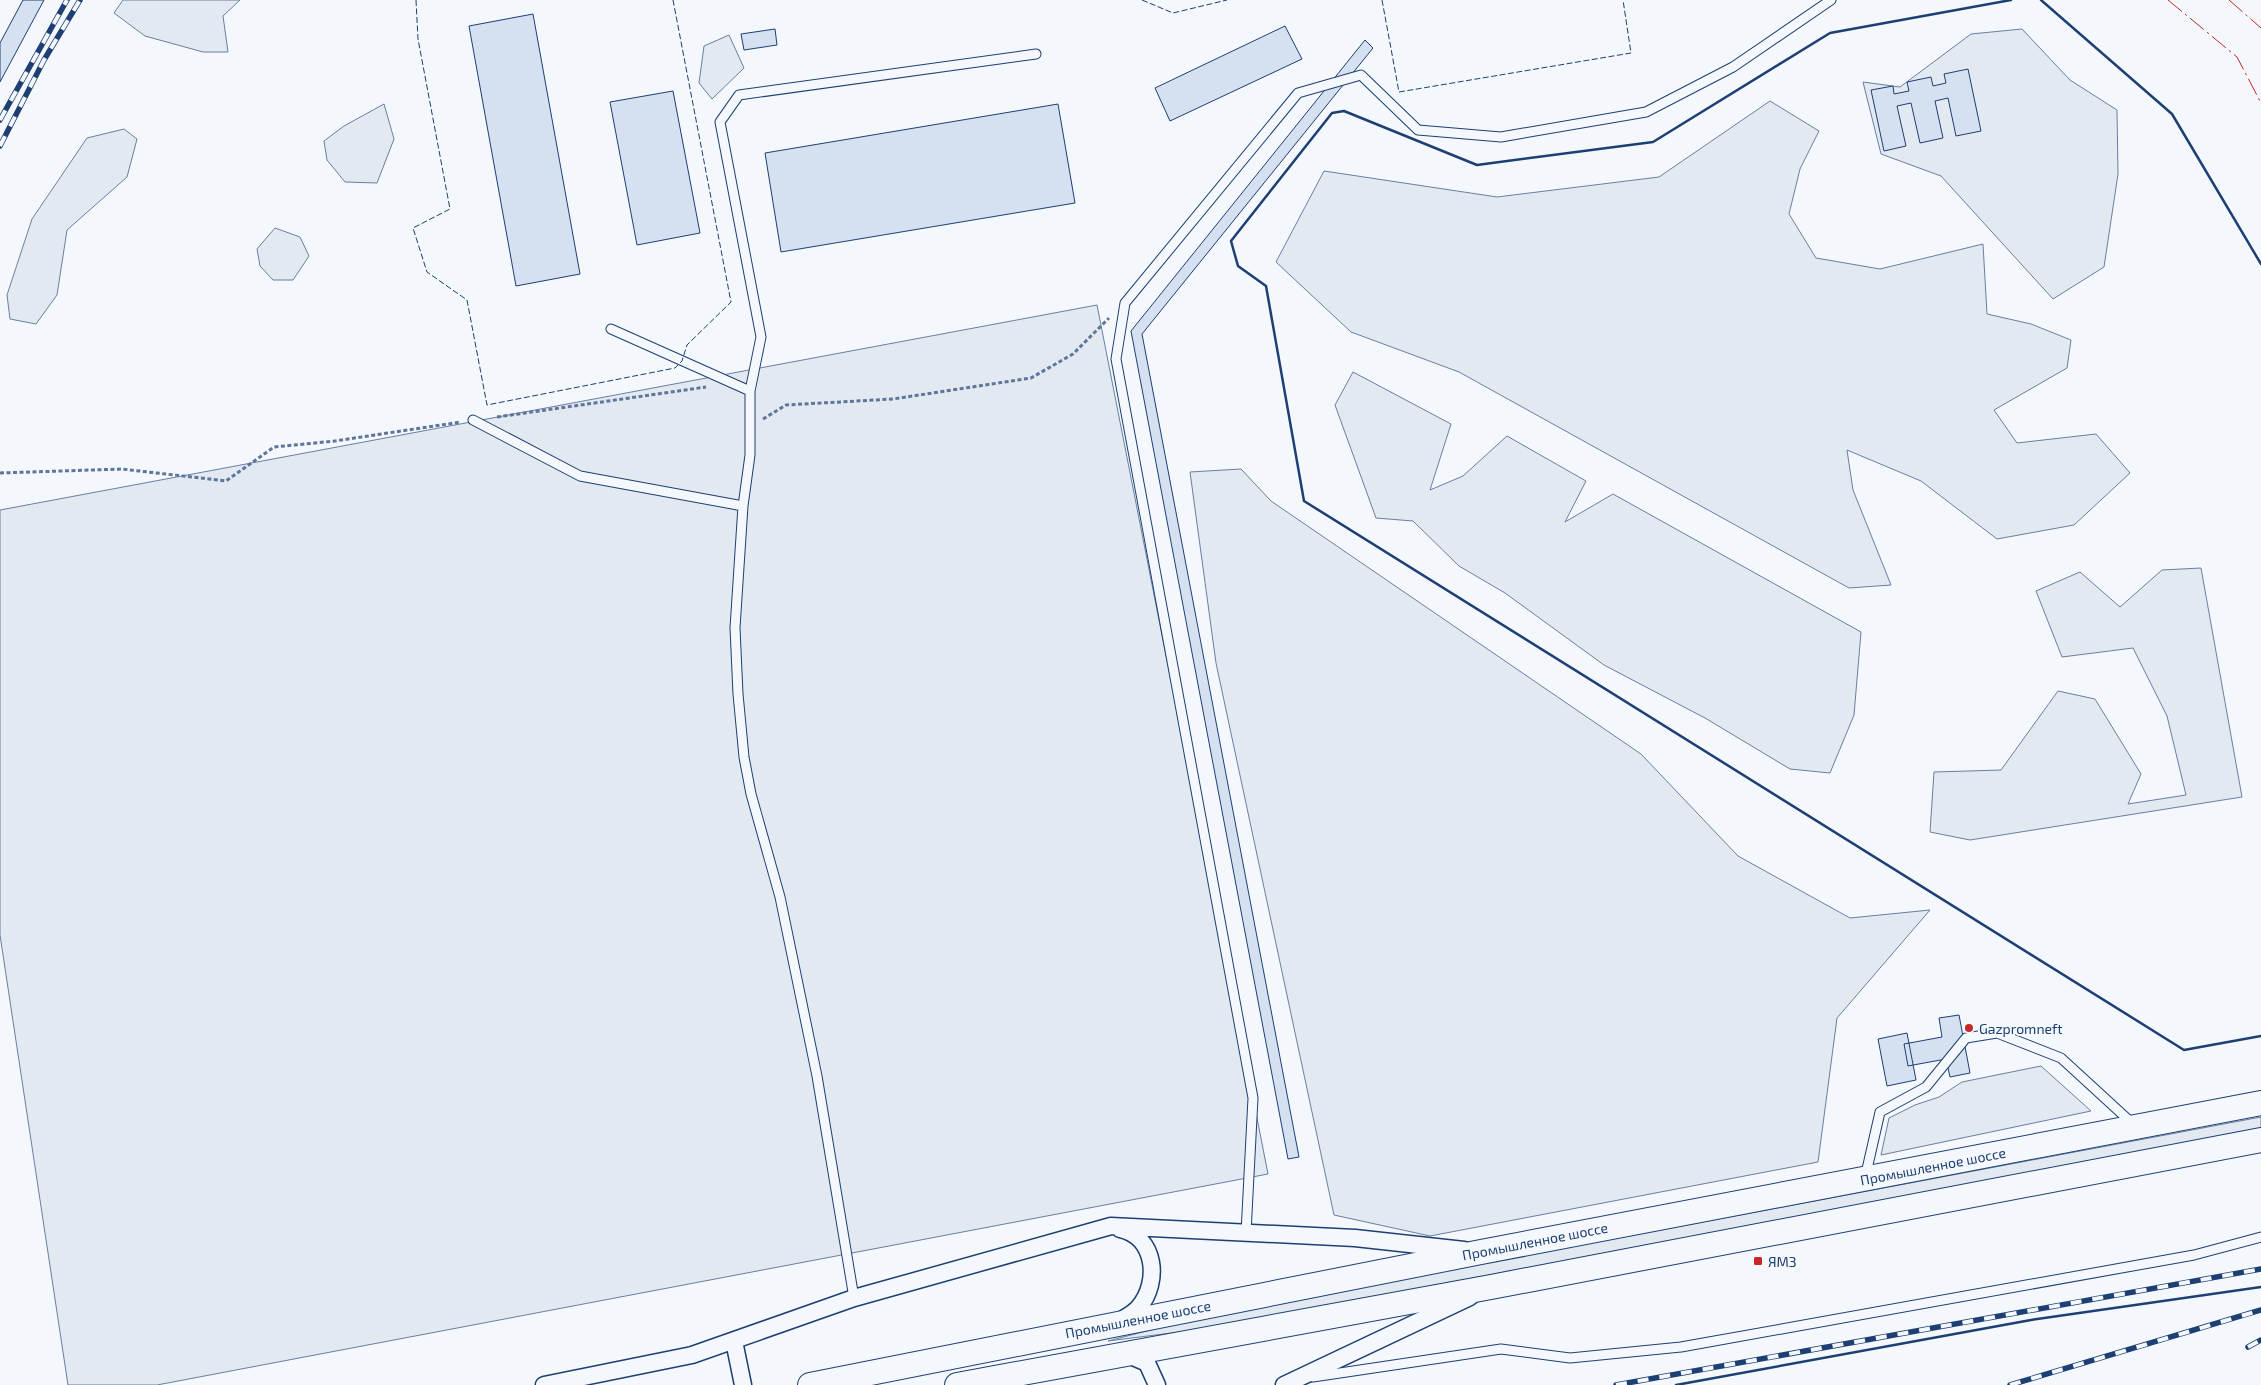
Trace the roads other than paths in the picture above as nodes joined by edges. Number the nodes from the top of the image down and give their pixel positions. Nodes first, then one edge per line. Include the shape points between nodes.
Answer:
1 (1831, 0) edge
2 (1036, 54) dead end
3 (611, 329) dead end
4 (750, 391) junction
5 (473, 420) road end
6 (743, 506) junction
7 (2261, 1103) edge
8 (2136, 1127) junction
9 (2261, 1140) edge
10 (1864, 1179) junction
11 (1111, 1226) junction
12 (1246, 1233) junction
13 (2261, 1237) edge
14 (1481, 1252) junction
15 (1491, 1287) junction
16 (854, 1298) junction
17 (1116, 1324) junction
18 (734, 1341) junction
19 (1124, 1353) junction
20 (1301, 1379) junction
21 (544, 1385) edge
22 (743, 1385) edge
23 (810, 1385) edge
24 (957, 1385) edge
25 (1157, 1385) edge
26 (1284, 1385) edge

1 - 12 lane via 1733,67 1646,112 1636,114 1501,137 1418,130 1362,75 1298,93 1125,303 1116,359 1253,1098
2 - 4 lane via 738,95 720,122 761,337
3 - 4 lane
4 - 6 lane via 751,426
5 - 6 lane via 580,476
6 - 16 lane via 735,628 744,757 780,897 813,1058
7 - 8 main road, Промышленное шоссе
8 - 10 main road, Промышленное шоссе
8 - 10 lane via 2061,1058 1997,1033 1966,1038 1926,1087 1880,1112
9 - 15 main road
10 - 14 main road, Промышленное шоссе
11 - 12 street
11 - 16 street
11 - 17 street via 1128,1230 1140,1241 1153,1270 1151,1286 1138,1308
12 - 14 street via 1356,1238
13 - 20 lane via 2194,1255 1680,1347 1570,1358 1501,1349
14 - 17 main road, Промышленное шоссе
15 - 19 main road
15 - 20 street
16 - 18 street
17 - 23 main road, Промышленное шоссе
18 - 21 street via 664,1362
18 - 22 street
19 - 24 main road
19 - 25 street via 1147,1363
20 - 26 street

